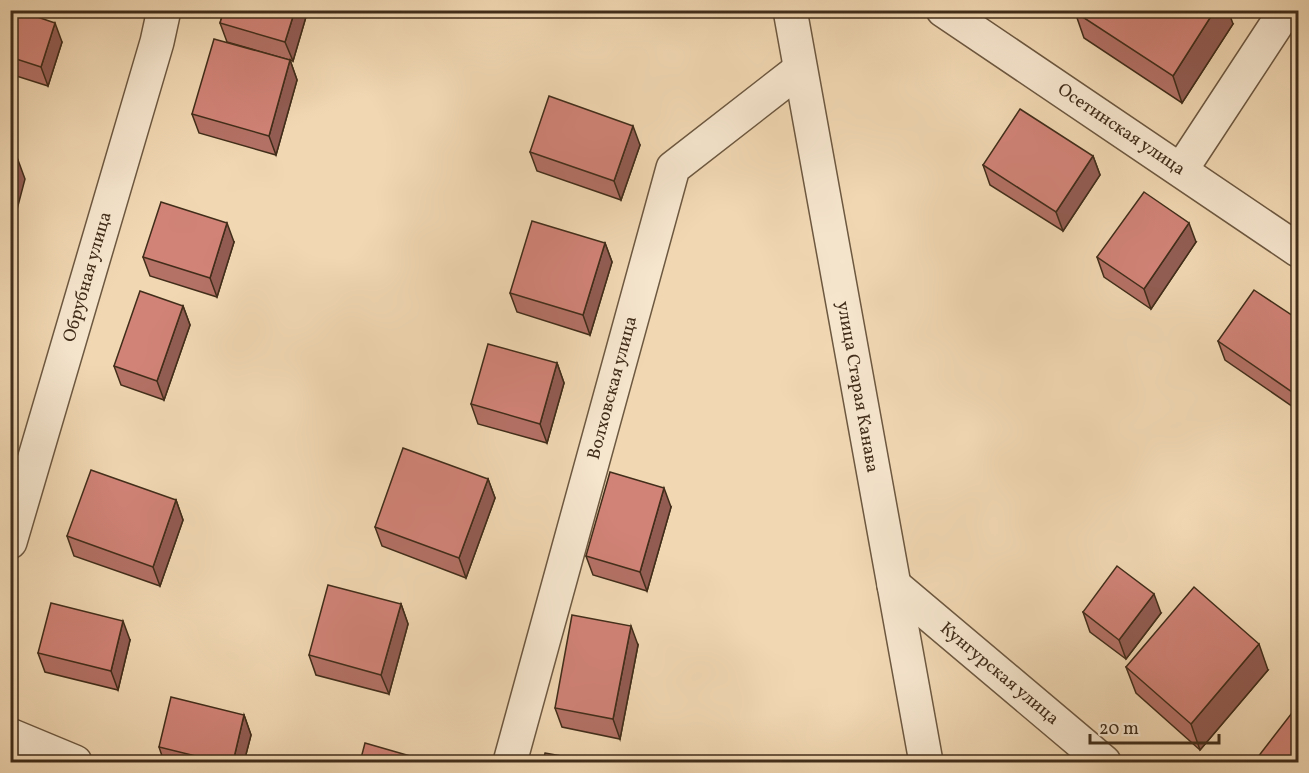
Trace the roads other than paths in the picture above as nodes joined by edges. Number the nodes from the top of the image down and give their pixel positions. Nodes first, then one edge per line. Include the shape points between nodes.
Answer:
1 (164, 10) edge
2 (790, 10) edge
3 (942, 10) edge
4 (1286, 10) edge
5 (799, 69) junction
6 (1181, 170) junction
7 (1299, 250) edge
8 (10, 542) edge
9 (894, 585) junction
10 (10, 735) edge
11 (75, 762) edge
12 (510, 762) edge
13 (926, 762) edge
14 (1104, 762) edge

1 - 8 street, Обрубная улица
2 - 5 street, улица Старая Канава
3 - 6 street, Осетинская улица
4 - 6 street
5 - 9 street, улица Старая Канава
5 - 12 street, Волховская улица via 673,168
6 - 7 street, Осетинская улица
9 - 13 street, улица Старая Канава
9 - 14 street, Кунгурская улица
10 - 11 street

